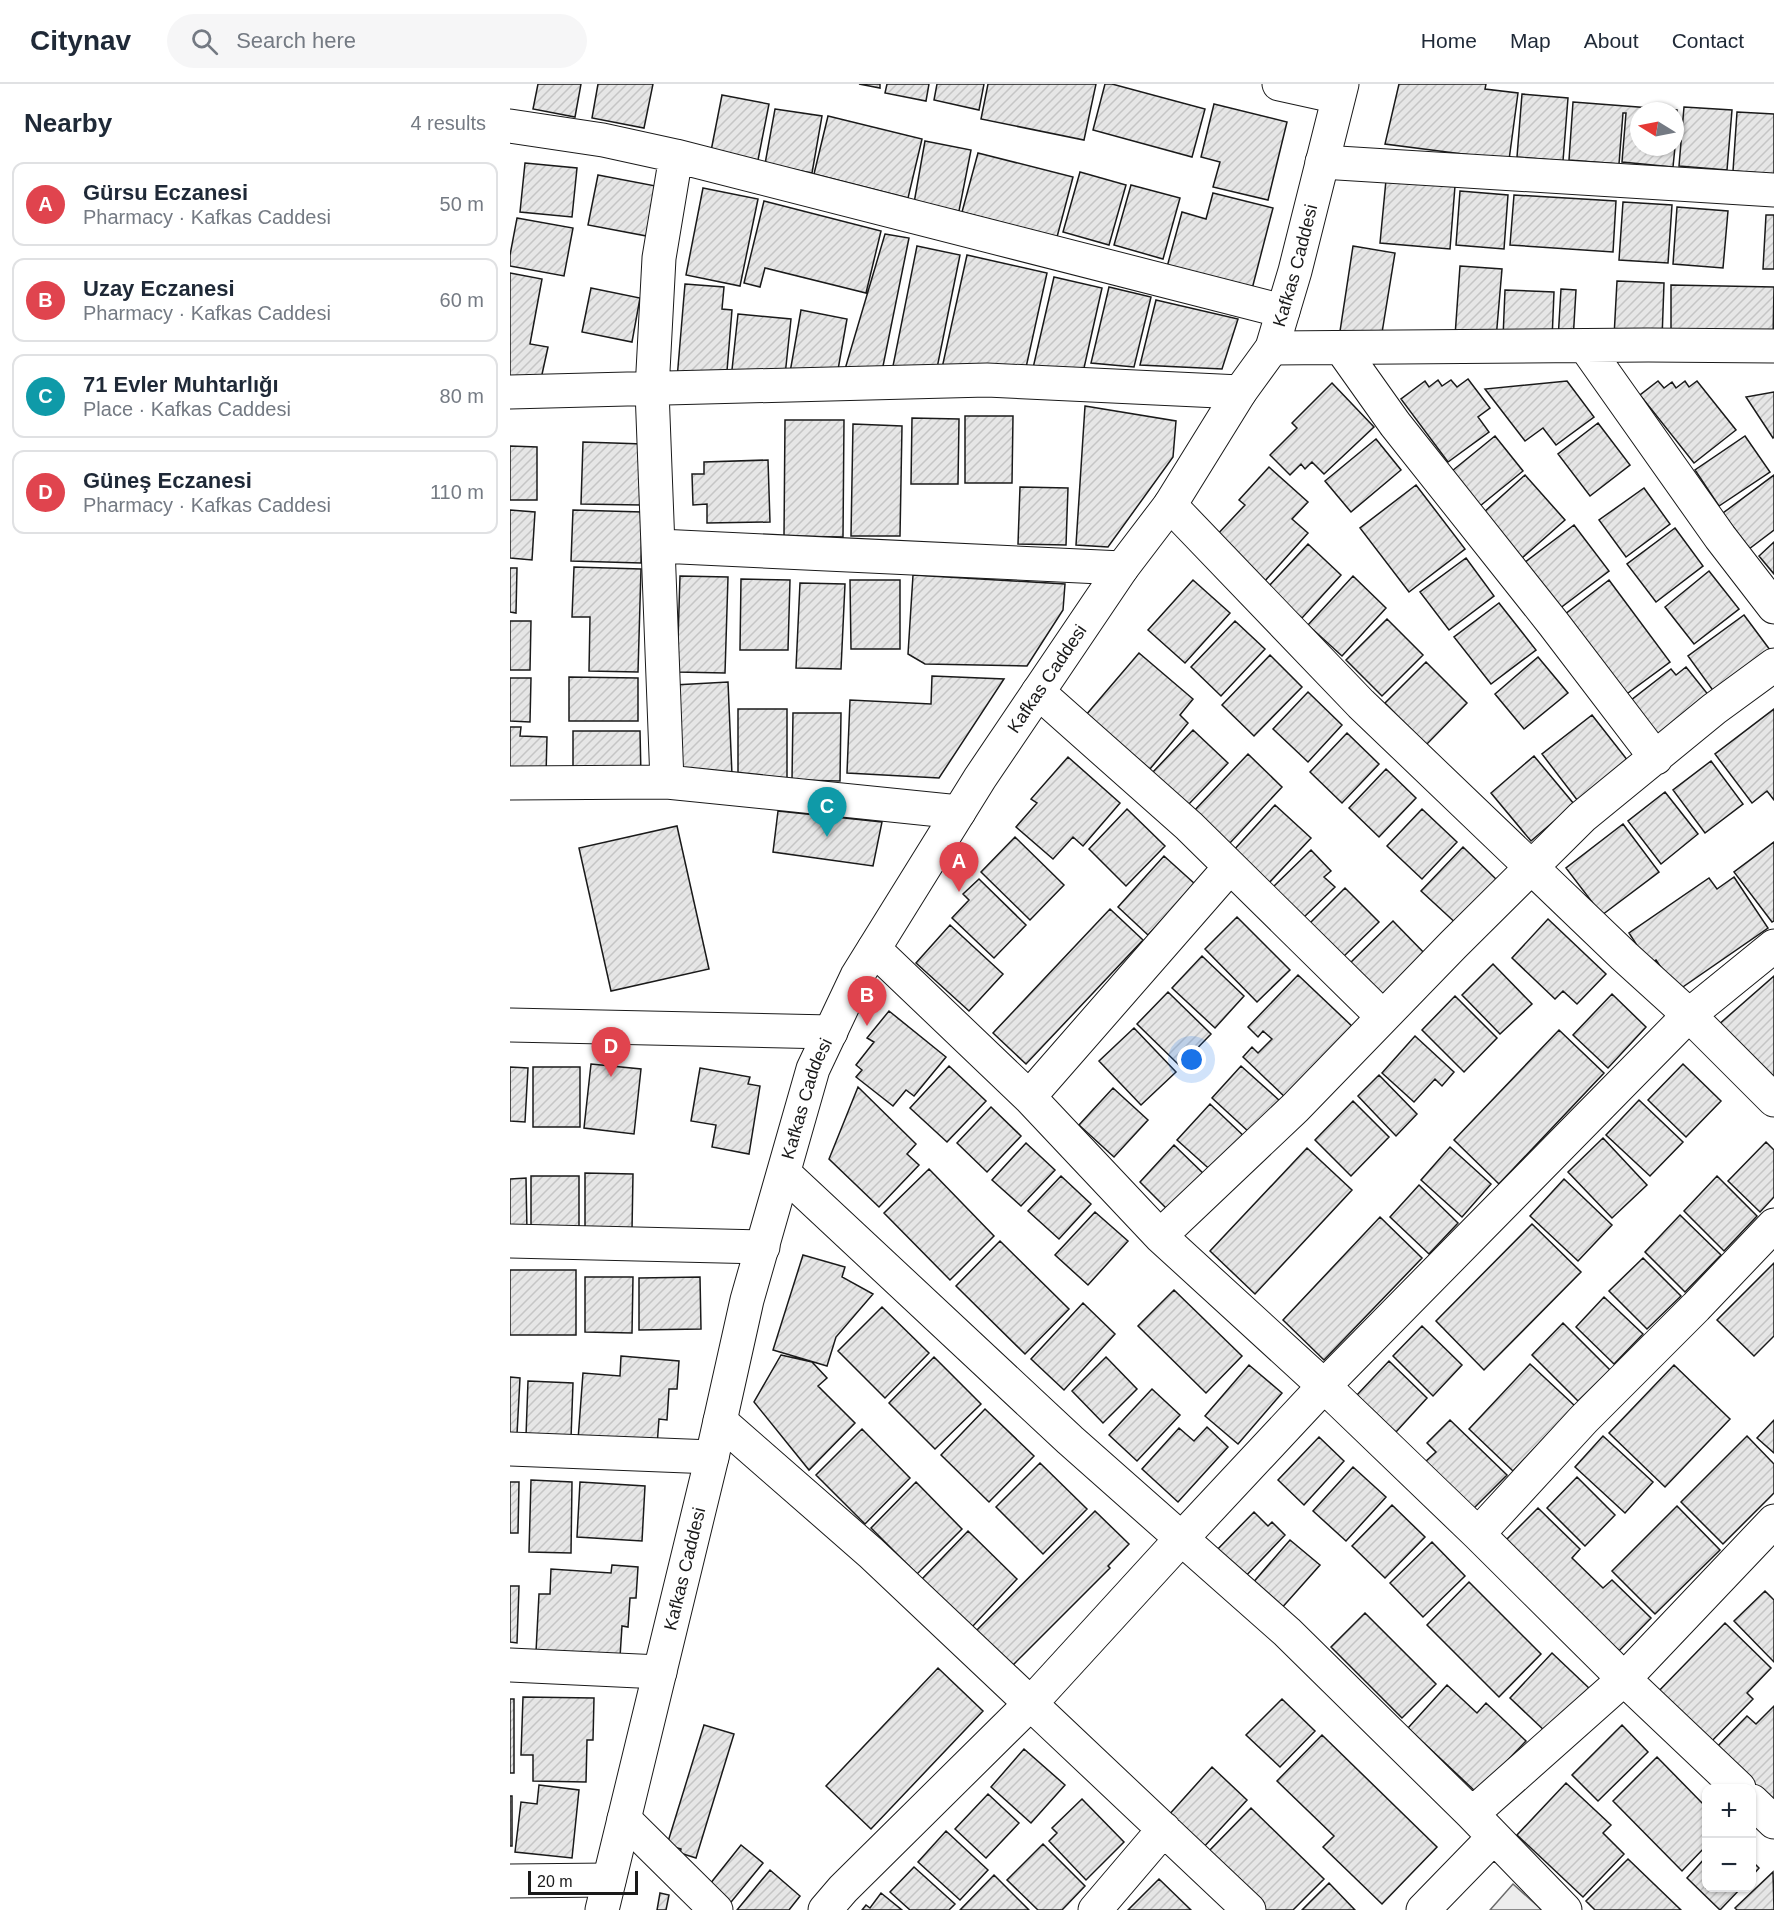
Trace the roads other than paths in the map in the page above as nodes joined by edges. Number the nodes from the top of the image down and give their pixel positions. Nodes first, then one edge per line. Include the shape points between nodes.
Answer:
1 (1279, 84) edge
2 (1340, 91) edge
3 (510, 126) edge
4 (676, 156) junction
5 (1322, 162) junction
6 (1774, 190) edge
7 (1283, 310) junction
8 (1585, 346) junction
9 (1774, 346) edge
10 (1272, 348) junction
11 (1341, 348) junction
12 (652, 390) junction
13 (510, 392) edge
14 (1240, 392) junction
15 (1170, 505) junction
16 (659, 546) junction
17 (1122, 568) junction
18 (1774, 607) edge
19 (1774, 665) edge
20 (1038, 692) junction
21 (1656, 758) junction
22 (667, 782) junction
23 (510, 783) edge
24 (959, 812) junction
25 (1230, 867) junction
26 (1530, 867) junction
27 (1774, 946) edge
28 (874, 949) junction
29 (1689, 1014) junction
30 (1383, 1017) junction
31 (510, 1025) edge
32 (831, 1032) junction
33 (1029, 1097) junction
34 (1774, 1100) edge
35 (784, 1173) junction
36 (1774, 1225) edge
37 (1160, 1236) junction
38 (510, 1241) edge
39 (762, 1247) junction
40 (1324, 1386) junction
41 (720, 1420) junction
42 (510, 1449) edge
43 (712, 1457) junction
44 (1774, 1521) edge
45 (1478, 1534) junction
46 (1181, 1539) junction
47 (510, 1665) edge
48 (660, 1672) junction
49 (1624, 1679) junction
50 (1031, 1703) junction
51 (1734, 1784) edge
52 (624, 1819) junction
53 (1483, 1826) junction
54 (1164, 1829) junction
55 (510, 1881) edge
56 (606, 1895) edge
57 (716, 1910) edge
58 (825, 1910) edge
59 (1095, 1910) edge
60 (1250, 1910) edge
61 (1423, 1910) edge
62 (1565, 1910) edge

1 - 2 street
2 - 5 street, Kafkas Caddesi
3 - 4 street
4 - 7 street
4 - 12 street via 659,258
5 - 6 street
5 - 7 street, Kafkas Caddesi
7 - 10 street, Kafkas Caddesi
8 - 9 street
8 - 11 street
8 - 18 street
10 - 11 street
10 - 14 street, Kafkas Caddesi
11 - 21 street via 1395,424
12 - 13 street
12 - 14 street via 987,380
12 - 16 street
14 - 15 street, Kafkas Caddesi
15 - 17 street, Kafkas Caddesi
15 - 26 street via 1361,704
16 - 17 street
16 - 22 street
17 - 20 street, Kafkas Caddesi
19 - 21 street
20 - 24 street, Kafkas Caddesi
20 - 25 street
21 - 26 street via 1582,817
22 - 23 street
22 - 24 street
24 - 28 street, Kafkas Caddesi
25 - 30 street
25 - 33 street
26 - 29 street
26 - 30 street
27 - 29 street
28 - 32 street, Kafkas Caddesi
28 - 33 street
29 - 34 street
29 - 40 street
30 - 37 street via 1295,1108
31 - 32 street
32 - 35 street, Kafkas Caddesi via 813,1069
33 - 37 street
35 - 39 street, Kafkas Caddesi
35 - 46 street
36 - 45 street via 1584,1419
37 - 40 street
38 - 39 street
39 - 41 street, Kafkas Caddesi
40 - 45 street
40 - 46 street
41 - 43 street, Kafkas Caddesi
41 - 50 street via 872,1553
42 - 43 street
43 - 48 street, Kafkas Caddesi
44 - 49 street
45 - 49 street
46 - 50 street
46 - 53 street via 1287,1632
47 - 48 street
48 - 52 street, Kafkas Caddesi
49 - 51 street
49 - 53 street
50 - 54 street
50 - 58 street
52 - 56 street, Kafkas Caddesi
52 - 57 street
53 - 61 street
53 - 62 street
54 - 59 street
54 - 60 street
55 - 56 street

